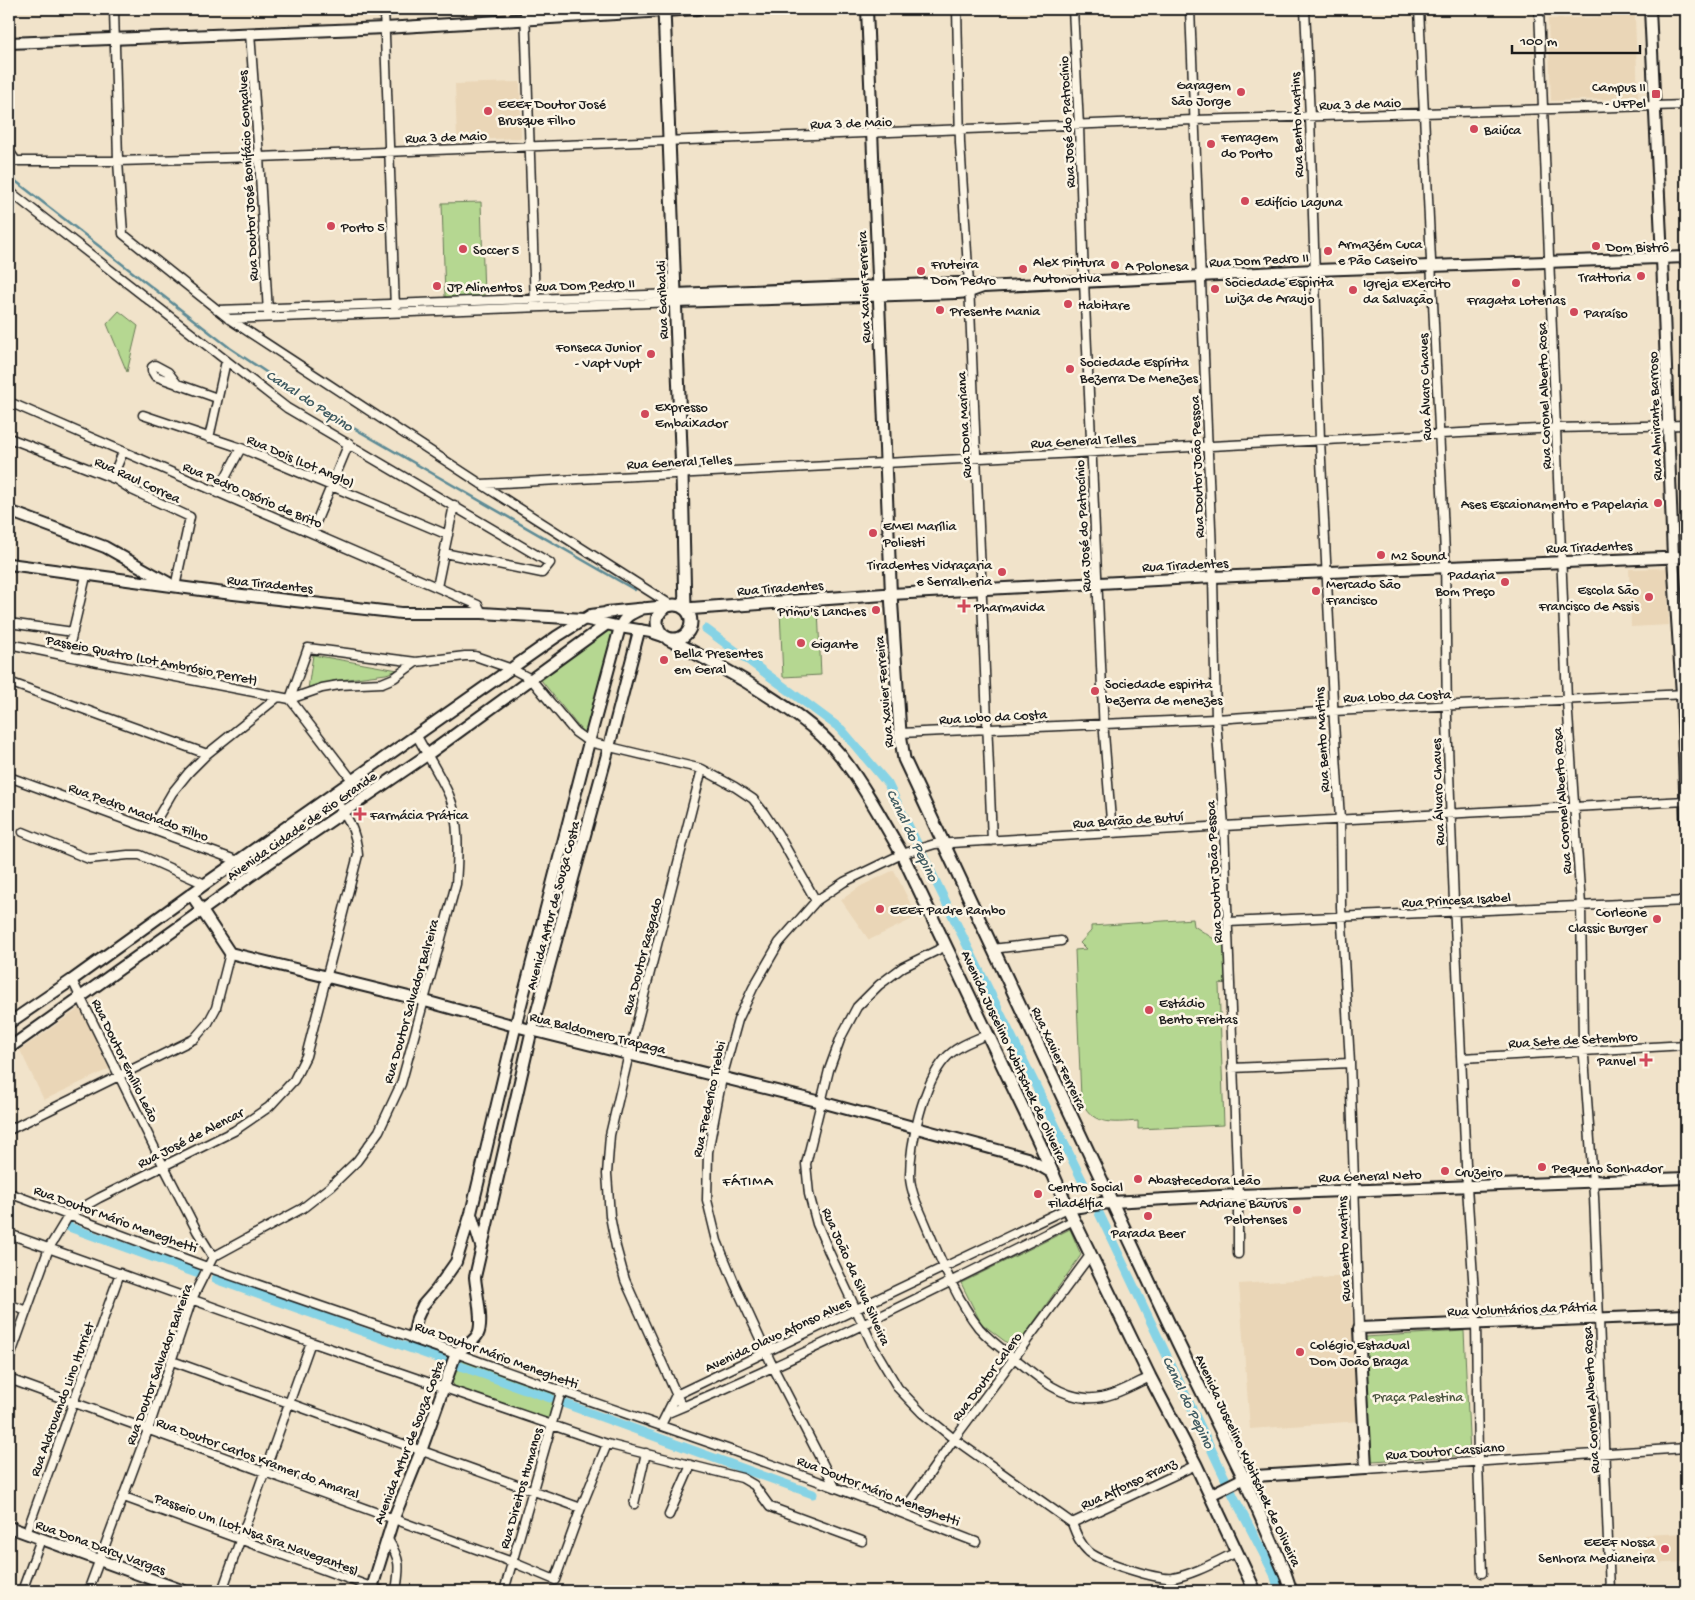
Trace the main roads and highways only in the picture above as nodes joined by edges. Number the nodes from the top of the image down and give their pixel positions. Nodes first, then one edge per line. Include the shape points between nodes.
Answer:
1 (664, 9) edge
2 (891, 594) joint
3 (676, 606) junction
4 (665, 638) junction
5 (1112, 1202) junction
6 (1085, 1206) junction
7 (1068, 1208) junction
8 (1074, 1220) junction
9 (1178, 1343) joint
10 (1255, 1591) edge
11 (1291, 1591) edge

1 - 3 main road, Rua Garibaldi via 685,590
2 - 3 main road, Rua Tiradentes
2 - 5 main road, Rua Xavier Ferreira via 904,759 939,844
3 - 4 main road via 659,612 657,628
3 - 4 main road via 688,612 689,631 677,639
4 - 7 main road, Avenida Juscelino Kubitschek de Oliveira via 778,701 814,728 841,756 902,854
5 - 6 main road, Rua General Neto
5 - 9 main road, Rua Xavier Ferreira
6 - 7 main road, Rua General Neto
6 - 8 main road
7 - 8 main road, Avenida Juscelino Kubitschek de Oliveira
8 - 10 main road, Avenida Juscelino Kubitschek de Oliveira
9 - 11 main road, Avenida Juscelino Kubitschek de Oliveira

